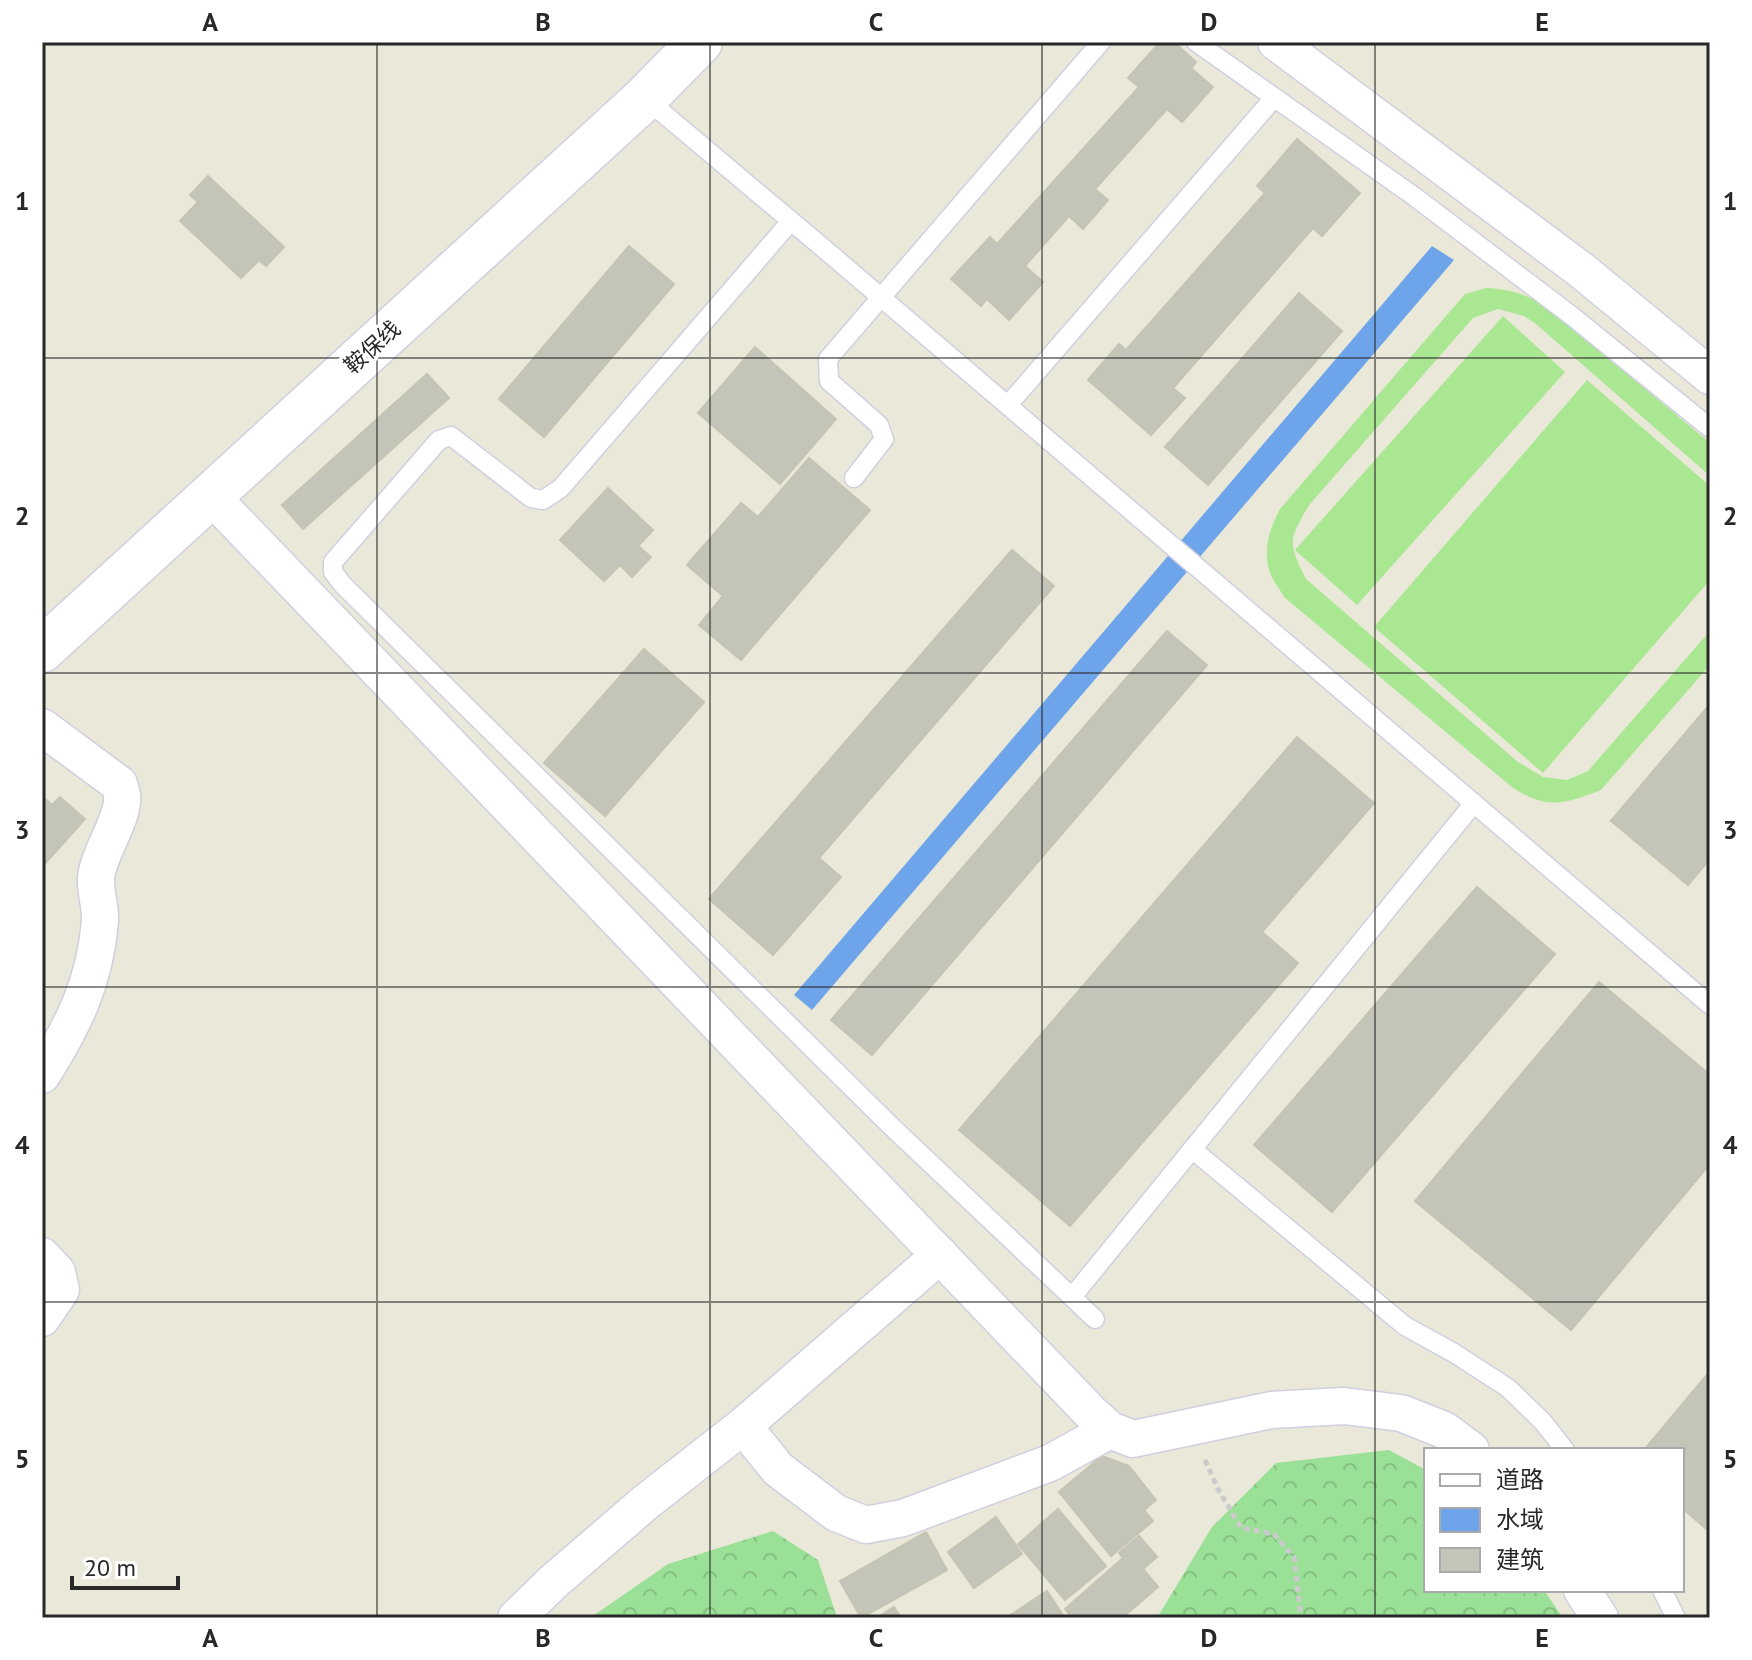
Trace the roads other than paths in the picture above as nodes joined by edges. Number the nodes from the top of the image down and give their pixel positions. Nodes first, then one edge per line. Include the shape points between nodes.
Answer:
1 (700, 42) edge
2 (1101, 42) edge
3 (1196, 42) edge
4 (1276, 42) edge
5 (645, 98) junction
6 (1274, 98) junction
7 (791, 221) junction
8 (880, 296) junction
9 (1710, 376) edge
10 (1008, 405) junction
11 (1710, 428) edge
12 (854, 478) dead end
13 (210, 495) junction
14 (42, 650) edge
15 (42, 727) edge
16 (1474, 803) junction
17 (1710, 1005) edge
18 (42, 1075) edge
19 (1192, 1149) junction
20 (940, 1255) junction
21 (42, 1256) edge
22 (1072, 1297) junction
23 (42, 1318) edge
24 (1095, 1319) dead end
25 (743, 1426) junction
26 (1110, 1430) junction
27 (1468, 1448) edge
28 (1563, 1448) edge
29 (1583, 1592) edge
30 (1663, 1592) edge
31 (516, 1618) edge
32 (1600, 1618) edge
33 (1676, 1618) edge

1 - 5 main road, 鞍保线
2 - 8 lane
3 - 6 lane
4 - 9 street via 1581,270
5 - 7 lane
5 - 13 main road, 鞍保线
6 - 10 lane
6 - 11 lane via 1415,197
7 - 8 lane
7 - 22 lane via 561,488 543,500 531,498 451,436 439,440 333,562 333,572 893,1128
8 - 10 lane
8 - 12 lane via 828,359 829,381 879,425 884,439
10 - 16 lane
13 - 14 main road, 鞍保线
13 - 20 street
15 - 18 street via 119,784 123,799 96,878 101,917 86,994
16 - 17 lane
16 - 19 lane
19 - 22 lane
19 - 28 lane via 1405,1326 1508,1388
20 - 25 street
20 - 26 street
21 - 23 street via 57,1272 61,1290
22 - 24 lane
25 - 26 street via 778,1469 836,1513 866,1525 903,1518 1050,1463
25 - 31 street via 646,1502
26 - 27 street via 1133,1439 1271,1410 1344,1406 1401,1413 1444,1430
29 - 32 street
30 - 33 lane

